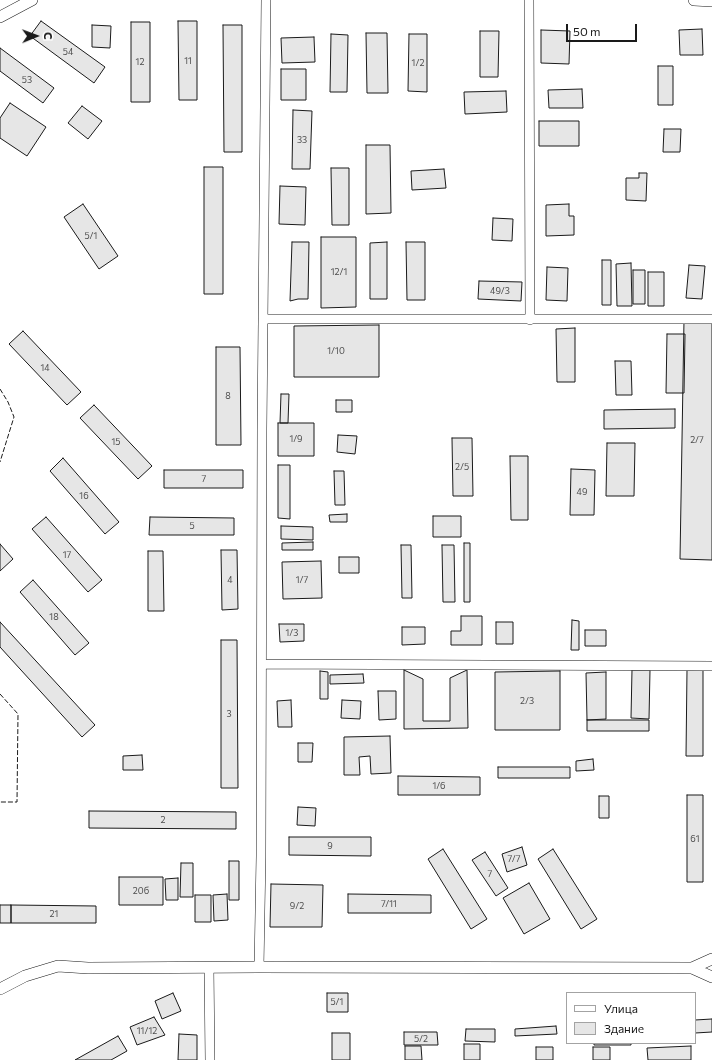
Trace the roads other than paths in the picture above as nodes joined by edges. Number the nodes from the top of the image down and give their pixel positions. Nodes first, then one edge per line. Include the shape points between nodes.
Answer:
1 (32, 0) edge
2 (266, 0) edge
3 (529, 0) edge
4 (694, 0) edge
5 (712, 1) edge
6 (0, 17) edge
7 (263, 319) junction
8 (712, 319) edge
9 (530, 320) junction
10 (262, 664) junction
11 (712, 666) edge
12 (712, 959) edge
13 (259, 967) junction
14 (209, 968) junction
15 (692, 968) junction
16 (712, 977) edge
17 (0, 990) edge
18 (210, 1060) edge

1 - 6 street
2 - 7 street
3 - 9 street
4 - 5 street
7 - 9 street
7 - 10 street
8 - 9 street
10 - 11 street
10 - 13 street
12 - 15 street
13 - 14 street
13 - 15 street
14 - 17 street via 58,966 25,976
14 - 18 street
15 - 16 street

